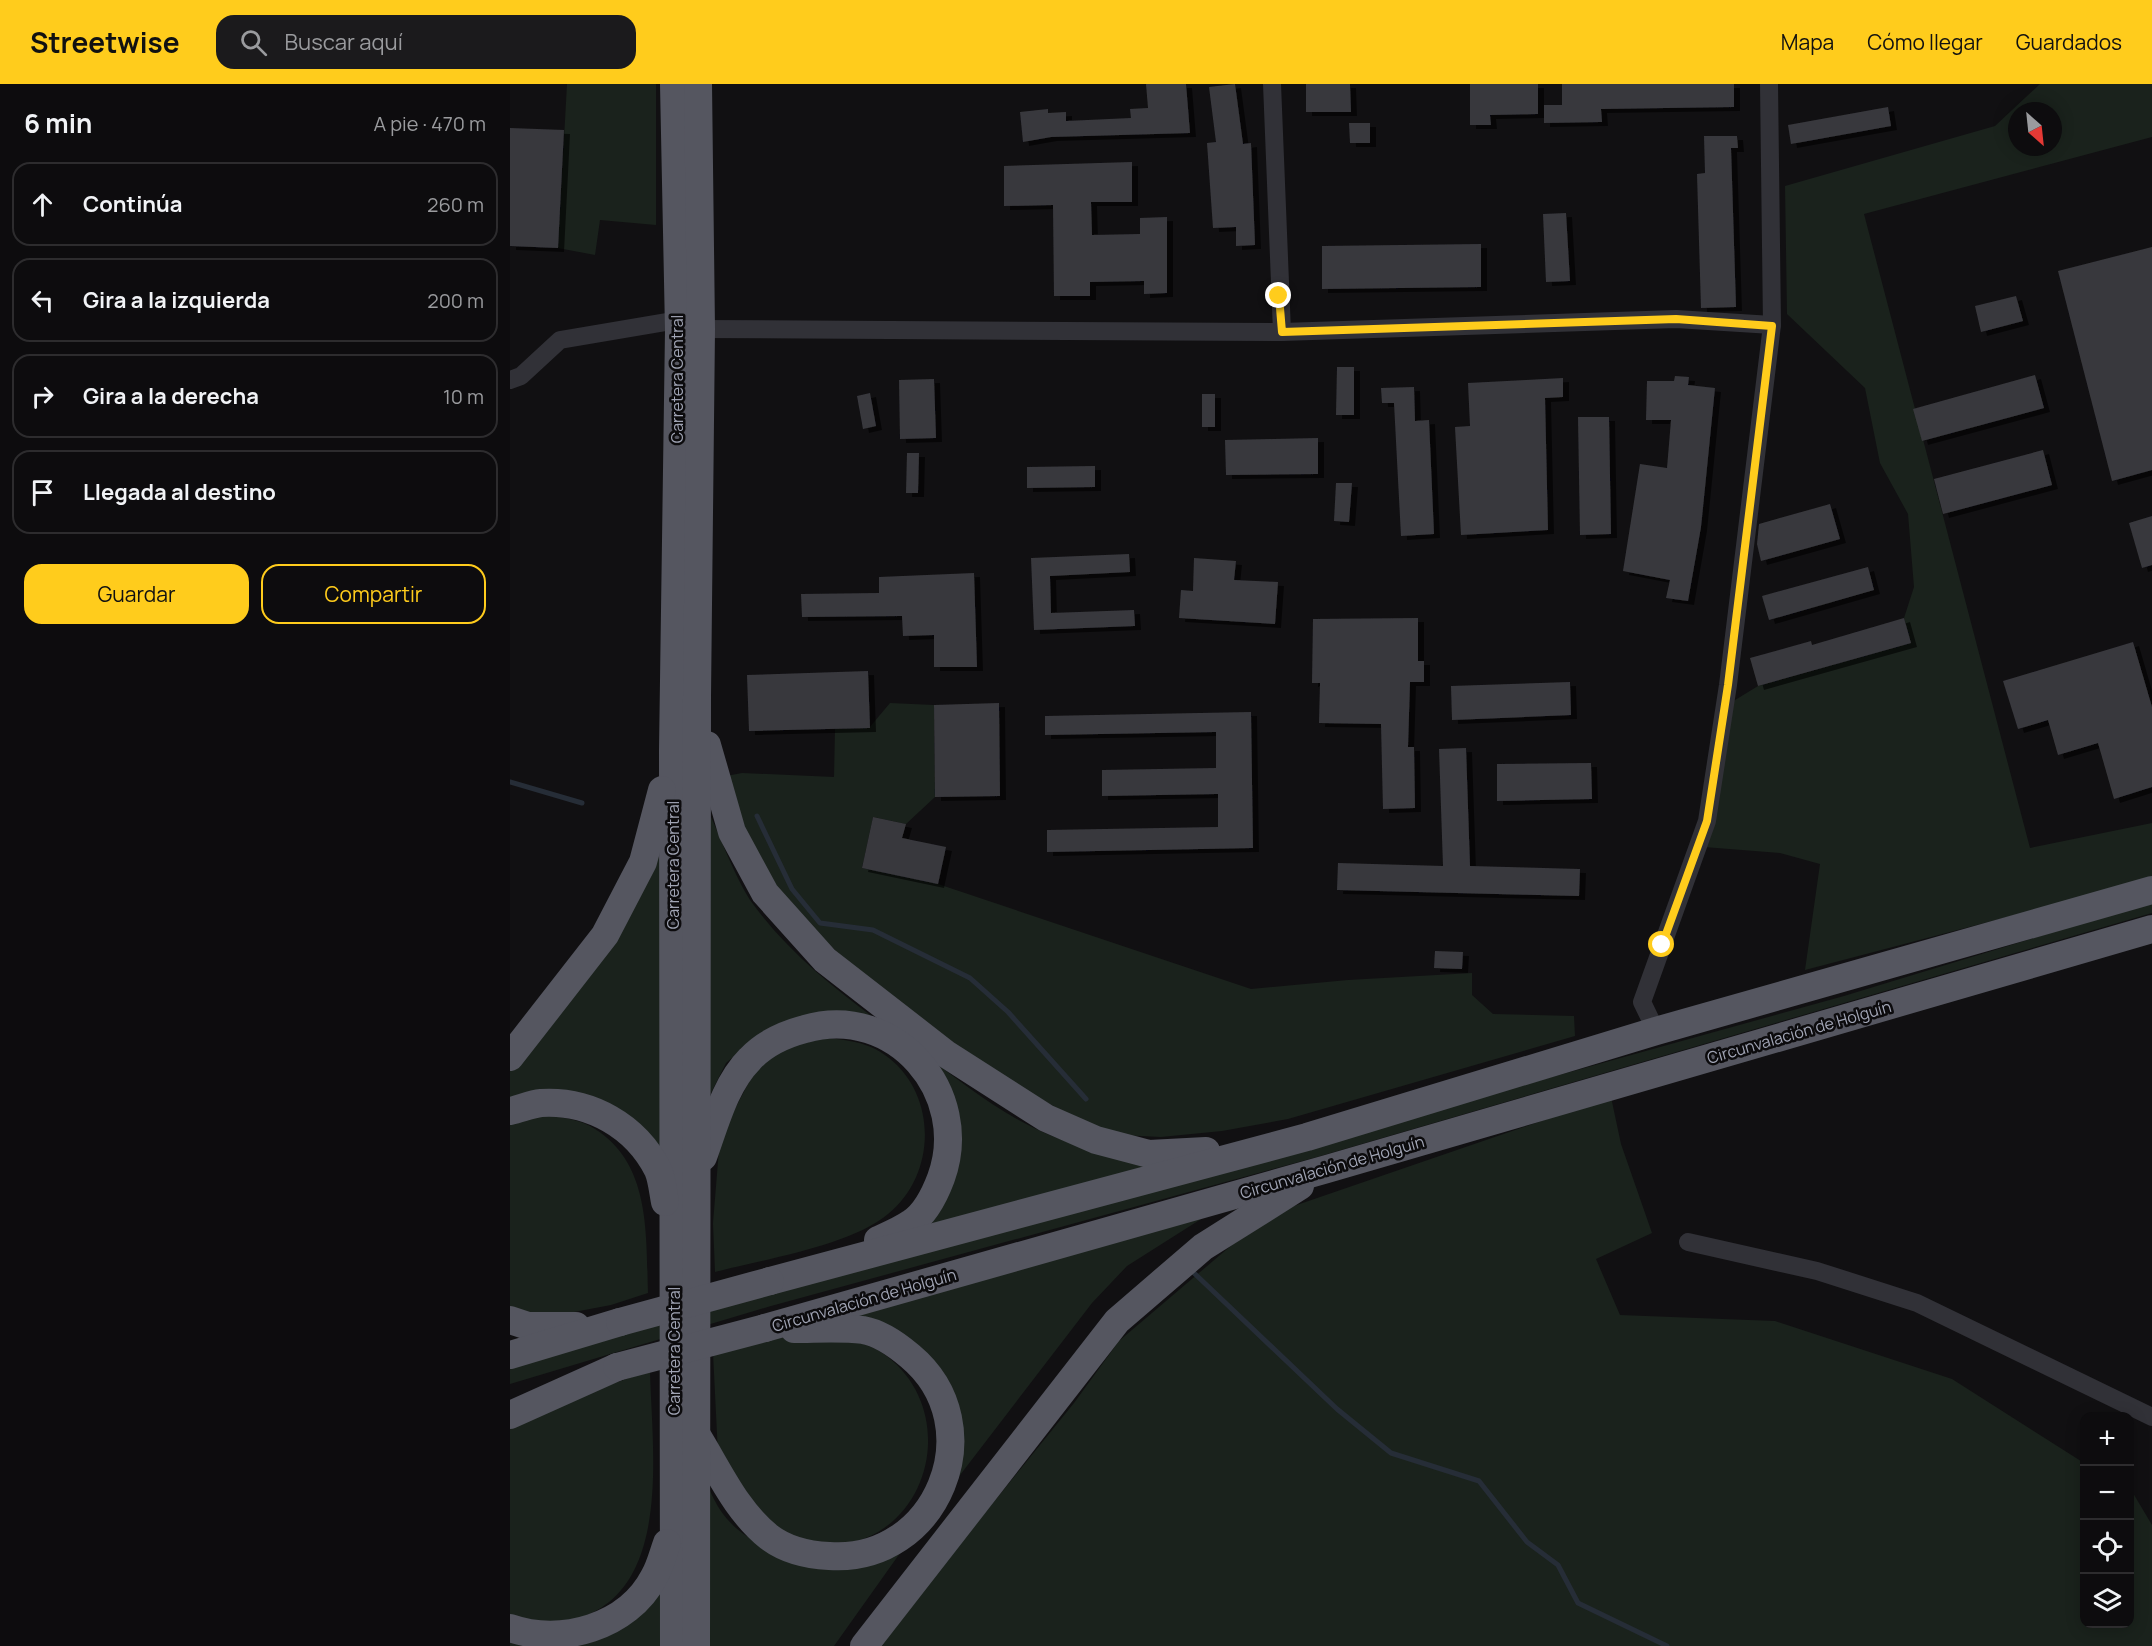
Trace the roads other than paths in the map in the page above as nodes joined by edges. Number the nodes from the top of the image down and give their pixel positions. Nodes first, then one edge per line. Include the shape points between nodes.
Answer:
1 (674, 84) edge
2 (698, 84) edge
3 (1272, 84) edge
4 (1769, 84) edge
5 (686, 326) junction
6 (1772, 326) junction
7 (1282, 332) junction
8 (510, 380) edge
9 (697, 696) junction
10 (673, 751) junction
11 (2152, 890) edge
12 (2152, 929) edge
13 (1656, 1031) junction
14 (510, 1057) edge
15 (510, 1112) edge
16 (1306, 1137) junction
17 (1327, 1169) junction
18 (696, 1173) junction
19 (1688, 1242) dead end
20 (674, 1245) junction
21 (770, 1281) junction
22 (510, 1320) edge
23 (620, 1322) junction
24 (765, 1328) junction
25 (510, 1355) edge
26 (617, 1367) junction
27 (510, 1398) edge
28 (510, 1415) edge
29 (2152, 1417) edge
30 (696, 1434) junction
31 (674, 1524) junction
32 (510, 1628) edge
33 (674, 1646) edge
34 (696, 1646) edge
35 (864, 1646) edge

1 - 5 highway, Carretera Central
2 - 5 highway, Carretera Central
3 - 7 street
4 - 6 street
5 - 7 street
5 - 8 street via 560,340 521,376
5 - 9 highway, Carretera Central
5 - 10 highway, Carretera Central
6 - 7 street via 1676,319
6 - 13 street via 1728,685 1707,821 1642,1002
9 - 16 highway via 732,832 765,893 825,960 946,1054 1046,1118 1096,1140 1149,1154 1207,1151
9 - 18 highway, Carretera Central
10 - 14 highway via 644,862 605,935
10 - 20 highway, Carretera Central
11 - 13 highway
12 - 17 highway, Circunvalación de Holguín
13 - 16 highway
15 - 20 highway via 540,1103 570,1105 612,1119 639,1142 658,1172
16 - 21 highway
17 - 24 highway, Circunvalación de Holguín
17 - 35 highway via 1203,1248 1117,1320
18 - 21 highway via 728,1092 750,1059 783,1035 821,1024 861,1027 894,1040 921,1063 940,1093 949,1127 947,1162 934,1195 913,1222 881,1239
18 - 30 highway, Carretera Central
19 - 29 street via 1818,1271 1917,1303
20 - 31 highway, Carretera Central
21 - 23 highway, bridge
22 - 23 highway via 528,1326 566,1327
23 - 25 highway
24 - 26 highway, Circunvalación de Holguín, bridge
24 - 30 highway via 864,1330 896,1344 923,1366 942,1396 951,1430 949,1466 937,1499 915,1526 886,1547 847,1557 807,1555 771,1538 742,1510
26 - 27 highway, Circunvalación de Holguín
26 - 28 highway
30 - 34 highway, Carretera Central
31 - 32 highway via 654,1578 632,1606 603,1626 565,1637 525,1634
31 - 33 highway, Carretera Central

